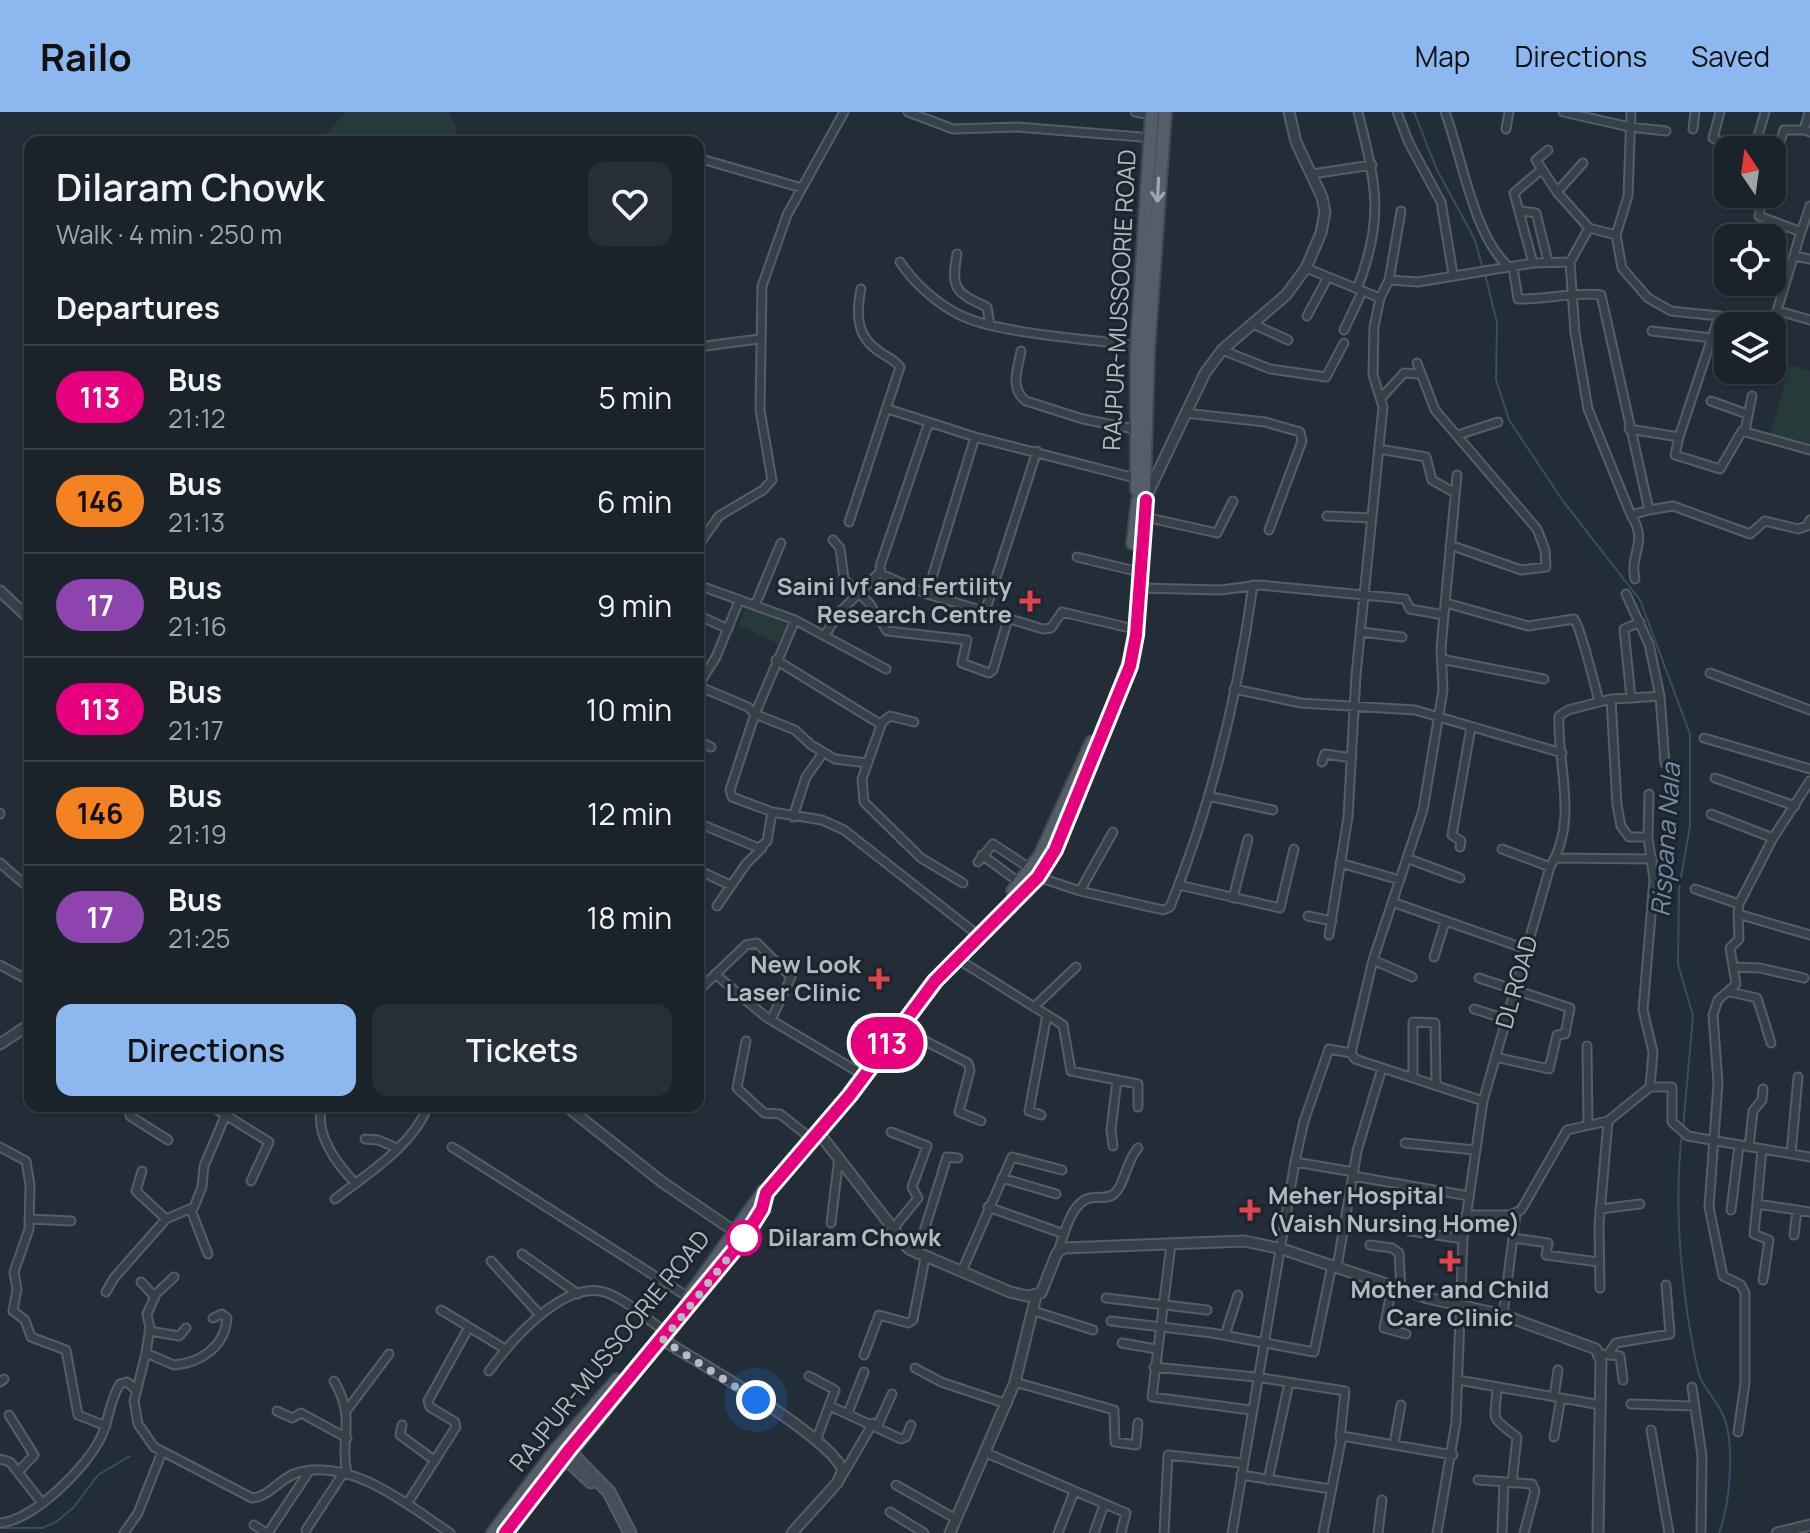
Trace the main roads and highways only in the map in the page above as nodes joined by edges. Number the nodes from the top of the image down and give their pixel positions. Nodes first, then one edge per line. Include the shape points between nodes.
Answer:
1 (1156, 113) edge
2 (1156, 138) junction
3 (1141, 492) junction
4 (1035, 873) junction
5 (813, 1135) junction
6 (734, 1233) junction
7 (662, 1335) junction
8 (563, 1450) junction
9 (493, 1533) edge
10 (505, 1533) edge
11 (623, 1533) edge
12 (630, 1533) edge

1 - 2 main road, RAJPUR-MUSSOORIE ROAD
2 -> 3 main road, RAJPUR-MUSSOORIE ROAD
2 - 3 main road, RAJPUR-MUSSOORIE ROAD via 1137,346 1134,429
3 - 4 main road, RAJPUR-MUSSOORIE ROAD via 1127,660
3 - 4 main road, RAJPUR-MUSSOORIE ROAD via 1145,517 1130,666 1075,805
4 - 5 main road, RAJPUR-MUSSOORIE ROAD via 956,958
4 - 5 main road, RAJPUR-MUSSOORIE ROAD via 899,1015
5 - 6 main road, RAJPUR-MUSSOORIE ROAD via 766,1193 762,1209
6 - 7 main road, RAJPUR-MUSSOORIE ROAD
6 - 7 main road, RAJPUR-MUSSOORIE ROAD
7 - 8 main road, RAJPUR-MUSSOORIE ROAD
8 - 9 main road, RAJPUR-MUSSOORIE ROAD
8 - 10 main road, RAJPUR-MUSSOORIE ROAD
8 - 11 main road via 601,1491
8 - 12 main road via 609,1492

